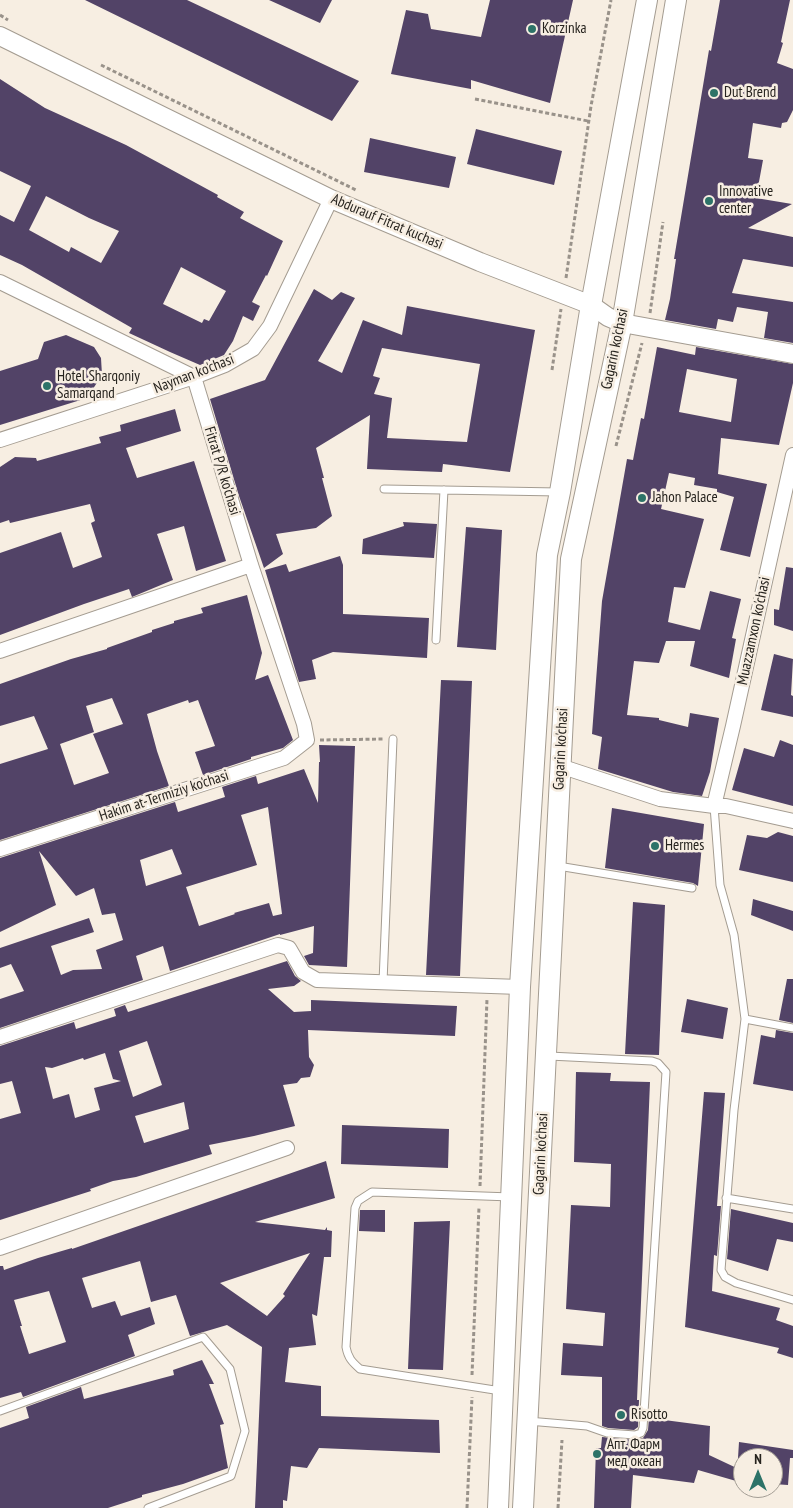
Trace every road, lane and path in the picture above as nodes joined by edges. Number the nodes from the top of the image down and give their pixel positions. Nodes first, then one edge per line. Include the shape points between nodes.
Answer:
1 (611, 0) edge
2 (647, 0) edge
3 (676, 0) edge
4 (0, 15) edge
5 (10, 20) dead end
6 (0, 36) edge
7 (98, 64) dead end
8 (475, 99) dead end
9 (588, 121) junction
10 (362, 193) dead end
11 (331, 198) junction
12 (0, 282) edge
13 (563, 294) junction
14 (590, 305) junction
15 (622, 323) junction
16 (793, 354) edge
17 (552, 370) dead end
18 (194, 377) junction
19 (0, 440) edge
20 (793, 455) edge
21 (384, 489) dead end
22 (444, 490) junction
23 (560, 492) junction
24 (251, 564) junction
25 (436, 640) dead end
26 (0, 651) edge
27 (393, 739) joint
28 (307, 740) junction
29 (560, 766) junction
30 (714, 806) junction
31 (793, 821) edge
32 (0, 849) edge
33 (555, 865) junction
34 (692, 888) dead end
35 (383, 982) junction
36 (487, 986) junction
37 (520, 987) junction
38 (745, 1019) junction
39 (793, 1028) edge
40 (0, 1037) edge
41 (546, 1056) junction
42 (287, 1148) dead end
43 (479, 1196) junction
44 (511, 1197) junction
45 (726, 1198) junction
46 (793, 1209) edge
47 (0, 1248) edge
48 (793, 1300) edge
49 (472, 1387) junction
50 (503, 1392) junction
51 (0, 1411) edge
52 (528, 1421) junction
53 (562, 1440) dead end
54 (148, 1508) edge
55 (467, 1508) edge
56 (498, 1508) edge
57 (523, 1508) edge
58 (558, 1508) edge

1 - 9 path
2 - 14 main road, Gagarin ko'chasi
3 - 15 main road, Gagarin ko'chasi
4 - 5 path
6 - 11 street, Abdurauf Fitrat kuchasi
7 - 10 path
8 - 9 path
9 - 13 path
11 - 13 street, Abdurauf Fitrat kuchasi
11 - 18 street, Nayman ko'chasi via 270,326 253,349
12 - 18 street
13 - 14 street, Abdurauf Fitrat kuchasi
13 - 17 path
14 - 15 street, Abdurauf Fitrat kuchasi
14 - 23 main road, Gagarin ko'chasi
15 - 16 street, Abdurauf Fitrat kuchasi
15 - 29 main road, Gagarin ko'chasi via 571,559
18 - 19 street, Nayman ko'chasi
18 - 24 street, Fitrat P/R ko'chasi
20 - 30 street, Muazzamxon ko'chasi
21 - 22 lane
22 - 23 lane
22 - 25 lane
23 - 37 main road, Gagarin ko'chasi via 547,555
24 - 26 street
24 - 28 street, Fitrat P/R ko'chasi
27 - 28 path
27 - 35 lane
28 - 32 street, Hakim at-Termiziy ko'chasi via 284,758
29 - 30 street via 660,799
29 - 33 main road, Gagarin ko'chasi
30 - 31 street
30 - 38 lane via 720,885 734,935
33 - 34 lane
33 - 41 main road, Gagarin ko'chasi
35 - 36 street
35 - 40 street via 317,980 303,972 289,948 278,945
36 - 37 street
36 - 43 path
37 - 44 main road, Gagarin ko'chasi
38 - 39 lane
38 - 45 lane
41 - 52 main road, Gagarin ko'chasi
41 - 52 lane via 652,1062 658,1063 666,1072 643,1428 635,1435 606,1434 586,1426
42 - 47 street
43 - 44 lane
43 - 49 path
43 - 49 lane via 372,1192 358,1201 346,1347 351,1361 360,1369
44 - 50 main road, Gagarin ko'chasi
45 - 46 lane
45 - 48 lane via 721,1270 725,1277
49 - 50 lane
49 - 55 path
50 - 56 main road, Gagarin ko'chasi
51 - 54 lane via 203,1337 230,1369 245,1431 231,1476
52 - 57 main road, Gagarin ko'chasi
53 - 58 path

